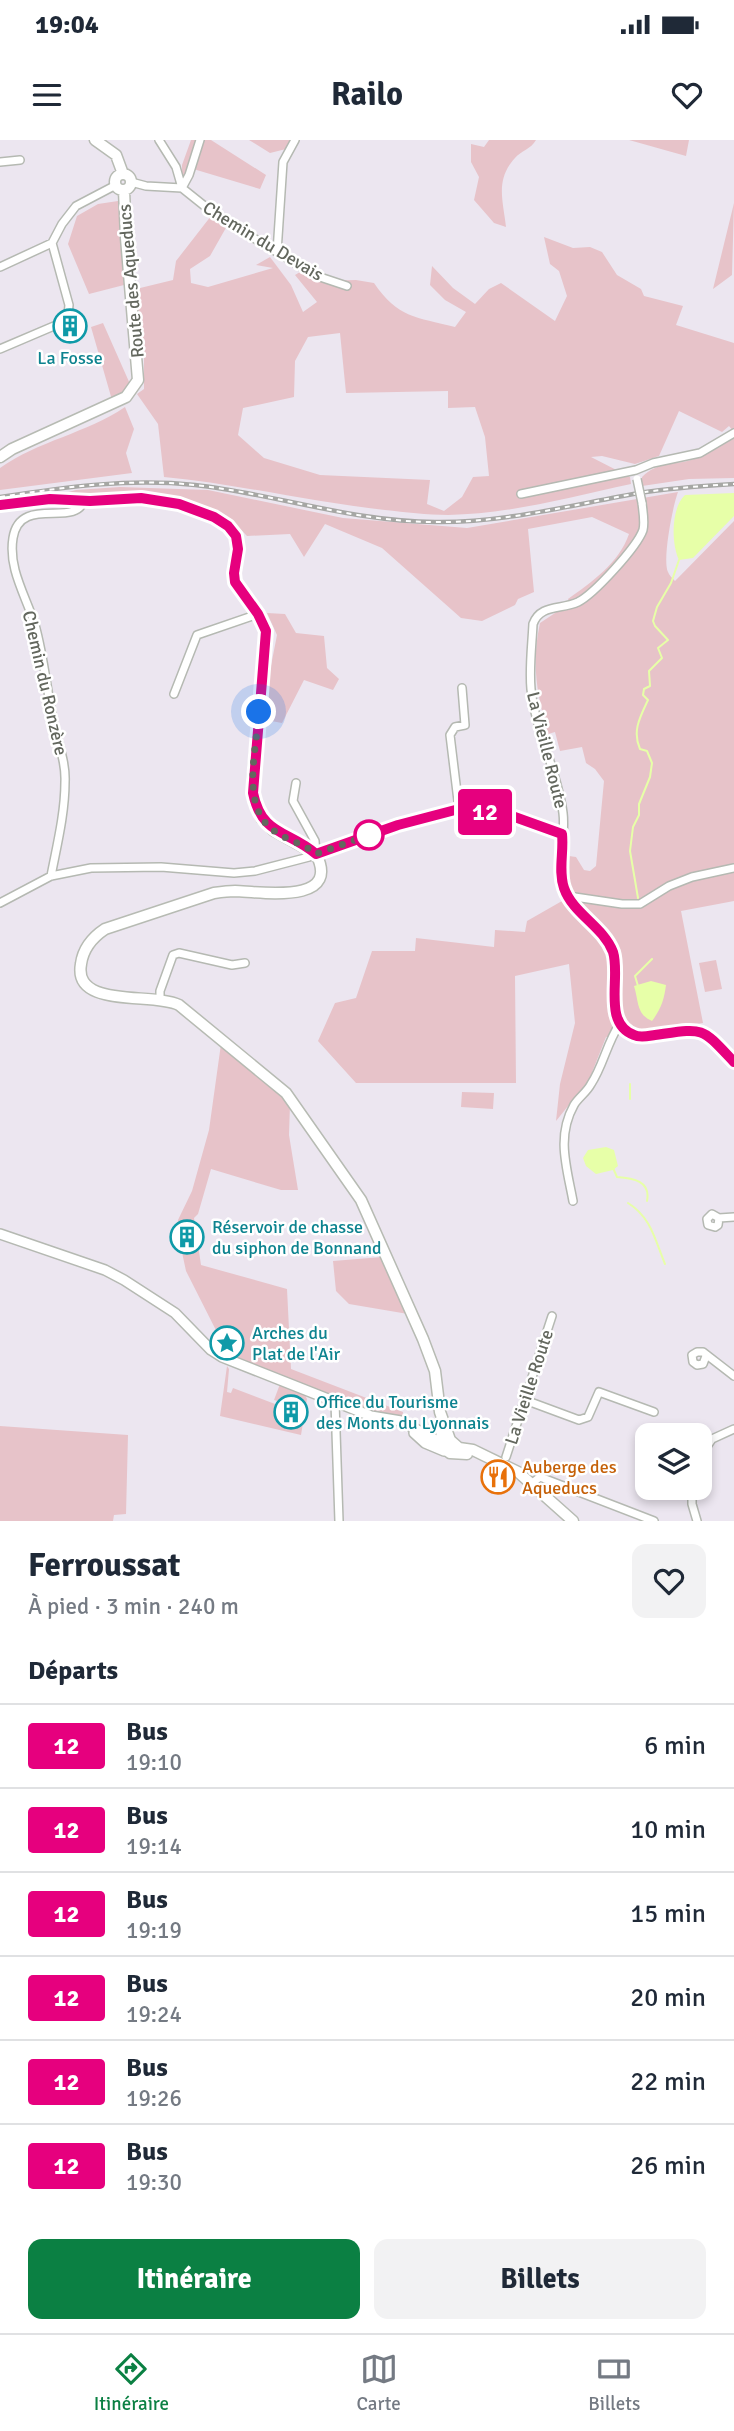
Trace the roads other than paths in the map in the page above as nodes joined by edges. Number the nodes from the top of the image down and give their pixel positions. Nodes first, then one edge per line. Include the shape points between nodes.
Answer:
1 (95, 140) edge
2 (159, 140) edge
3 (200, 140) edge
4 (295, 140) edge
5 (20, 160) dead end
6 (0, 162) edge
7 (124, 185) junction
8 (182, 188) junction
9 (52, 243) junction
10 (277, 252) junction
11 (0, 267) edge
12 (347, 286) dead end
13 (0, 349) edge
14 (732, 433) edge
15 (0, 457) edge
16 (636, 470) junction
17 (521, 494) dead end
18 (83, 500) junction
19 (0, 505) edge
20 (258, 614) junction
21 (462, 688) dead end
22 (174, 694) dead end
23 (296, 783) dead end
24 (459, 809) junction
25 (562, 834) junction
26 (316, 854) junction
27 (734, 868) edge
28 (51, 876) junction
29 (568, 896) junction
30 (0, 903) edge
31 (245, 963) dead end
32 (159, 999) junction
33 (619, 1025) junction
34 (734, 1062) edge
35 (573, 1201) dead end
36 (734, 1217) edge
37 (719, 1218) dead end
38 (0, 1234) edge
39 (552, 1316) dead end
40 (706, 1356) dead end
41 (734, 1377) edge
42 (524, 1400) junction
43 (335, 1402) junction
44 (654, 1412) dead end
45 (734, 1429) edge
46 (712, 1439) edge
47 (443, 1444) junction
48 (505, 1460) junction
49 (531, 1483) junction
50 (692, 1500) edge
51 (338, 1521) edge
52 (573, 1521) edge
53 (654, 1521) edge
54 (697, 1521) edge

1 - 7 main road via 116,155 123,174 130,177
2 - 8 street, Chemin du Devais via 176,167
3 - 8 street
4 - 10 street via 283,162
5 - 6 street
7 - 8 street
7 - 9 street via 76,206
7 - 15 main road, Route des Aqueducs via 138,380 126,397
8 - 10 street, Chemin du Devais via 217,216
9 - 11 street
9 - 13 street via 68,315 61,323
10 - 12 street, Chemin du Devais via 320,277
14 - 16 street via 700,453
16 - 17 street
16 - 25 street, La Vieille Route, bridge via 642,531 635,543 579,601 544,610 533,624 531,688 563,812
18 - 19 main road
18 - 20 main road via 161,500 224,523 238,542 235,582
18 - 28 street, Chemin du Ronzère via 75,511 22,519 12,545 64,764 64,796
20 - 22 street via 197,635
20 - 26 main road via 267,641 253,778 255,804 273,830
21 - 24 street via 465,725 455,727 450,735
23 - 26 street via 293,801 315,841
24 - 25 street via 512,816
24 - 26 street
25 - 29 street, La Vieille Route via 561,875
26 - 28 street via 234,873 105,867
26 - 32 main road via 319,878 306,891 214,893 96,936 81,964 81,976 89,989 103,995
27 - 29 street via 692,877 640,904
28 - 30 street
29 - 33 street via 612,951
31 - 32 street via 173,955
32 - 47 main road via 179,1005 286,1093 361,1200 435,1371
33 - 34 street via 643,1037 702,1032
33 - 35 street via 591,1084 566,1122 562,1145
36 - 37 street
38 - 43 street via 115,1275 175,1313 222,1357
39 - 42 street, La Vieille Route
40 - 41 street
42 - 44 street via 579,1420 588,1417 599,1392
42 - 48 street, La Vieille Route
43 - 47 street via 401,1421
43 - 51 street
45 - 46 street
47 - 48 main road
48 - 49 main road
49 - 52 main road
49 - 53 street via 540,1477
50 - 54 street

